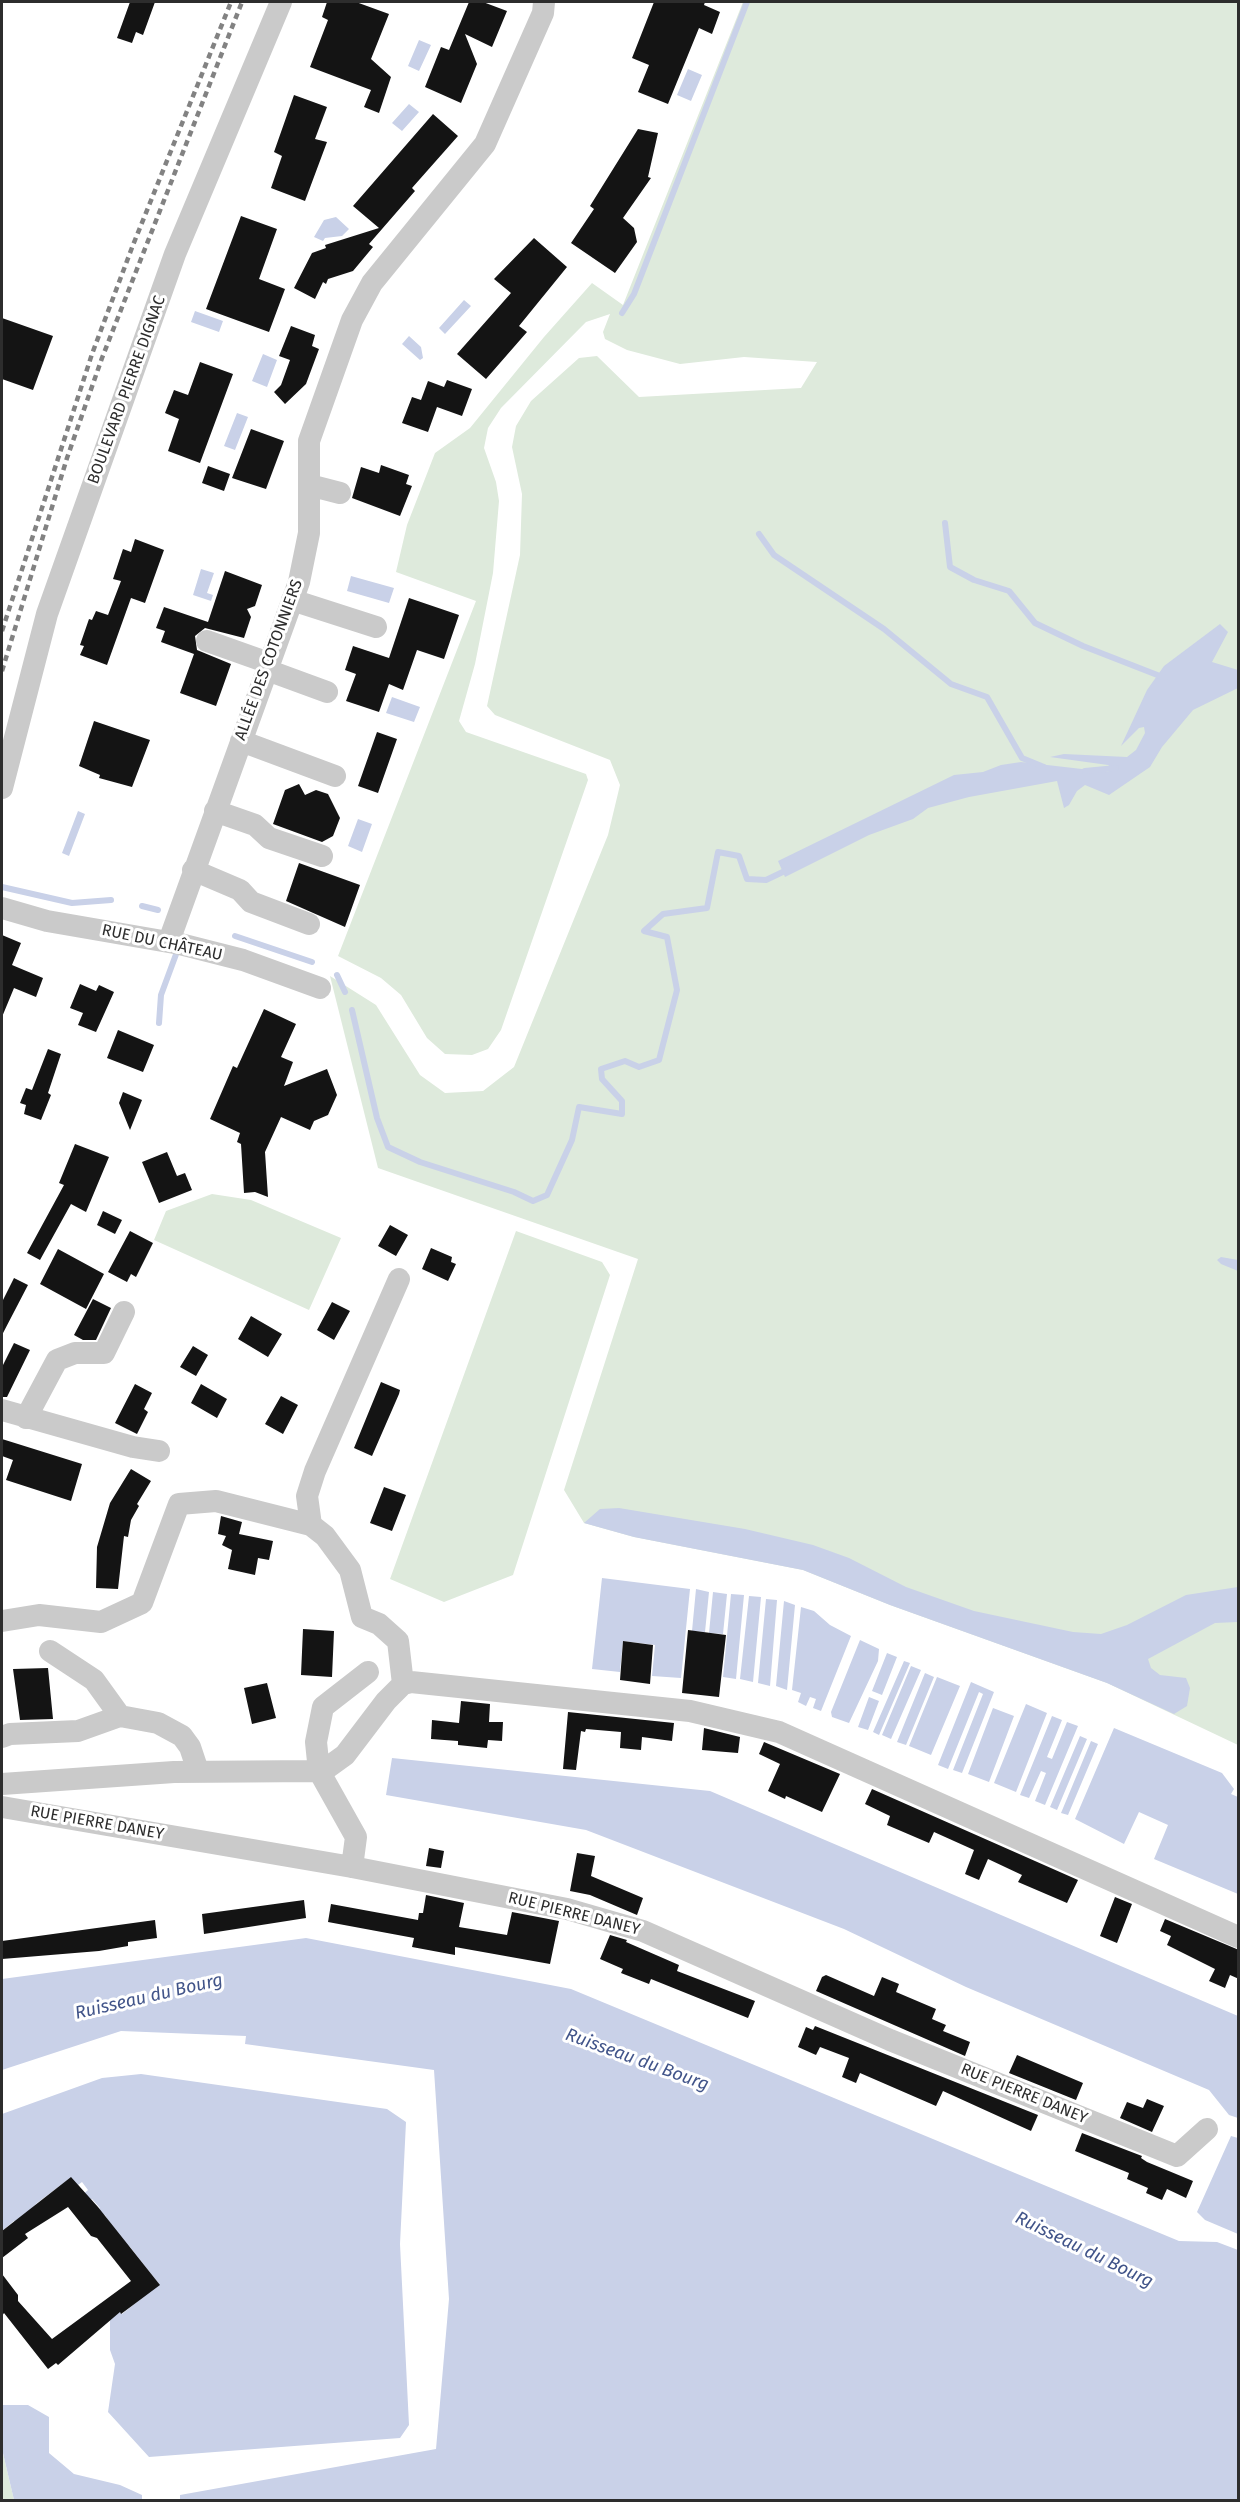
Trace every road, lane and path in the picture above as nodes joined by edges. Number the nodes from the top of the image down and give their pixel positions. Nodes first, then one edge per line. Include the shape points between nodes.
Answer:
1 (281, 2) edge
2 (544, 2) edge
3 (309, 485) junction
4 (340, 494) dead end
5 (292, 600) junction
6 (376, 627) dead end
7 (207, 641) dead end
8 (268, 666) junction
9 (327, 692) dead end
10 (241, 741) junction
11 (335, 776) dead end
12 (2, 789) edge
13 (215, 811) junction
14 (322, 856) dead end
15 (193, 870) junction
16 (2, 908) edge
17 (309, 924) dead end
18 (169, 941) junction
19 (320, 988) dead end
20 (399, 1279) dead end
21 (124, 1312) dead end
22 (2, 1410) edge
23 (26, 1418) junction
24 (159, 1451) dead end
25 (311, 1525) junction
26 (2, 1621) edge
27 (50, 1651) dead end
28 (368, 1672) dead end
29 (403, 1684) junction
30 (120, 1716) junction
31 (2, 1737) edge
32 (198, 1771) junction
33 (319, 1771) junction
34 (2, 1784) edge
35 (2, 1807) edge
36 (352, 1867) junction
37 (1239, 1937) edge
38 (1207, 2129) dead end

1 - 12 street, BOULEVARD PIERRE DIGNAC via 175,254 47,614
2 - 3 street, ALLÉE DES COTONNIERS via 543,13 485,144 372,283 352,320 309,441
3 - 4 street
3 - 5 street, ALLÉE DES COTONNIERS via 309,534
5 - 6 street
5 - 8 street, ALLÉE DES COTONNIERS
7 - 8 street
8 - 9 street
8 - 10 street, ALLÉE DES COTONNIERS
10 - 11 street
10 - 13 street, ALLÉE DES COTONNIERS
13 - 14 street via 255,825 269,838
13 - 15 street, ALLÉE DES COTONNIERS
15 - 17 street via 240,890 251,902
15 - 18 street, ALLÉE DES COTONNIERS
16 - 18 street, RUE DU CHÂTEAU via 47,921
18 - 19 street, RUE DU CHÂTEAU via 243,960
20 - 25 street via 315,1471 307,1496
21 - 23 street via 104,1353 75,1353 57,1360
22 - 23 street
23 - 24 street
25 - 26 street via 216,1501 179,1504 142,1603 101,1622 39,1615
25 - 29 street via 325,1536 350,1570 362,1617 379,1624 398,1641
27 - 30 street via 94,1680
28 - 33 street via 323,1707 316,1742
29 - 33 street via 345,1755
29 - 37 street via 472,1687 690,1711 779,1732
30 - 31 street via 78,1731
30 - 32 street via 158,1723 182,1736
32 - 33 street, RUE PIERRE DANEY
32 - 34 street, RUE PIERRE DANEY
33 - 36 street via 356,1837
35 - 36 street, RUE PIERRE DANEY
36 - 38 street, RUE PIERRE DANEY via 567,1909 643,1931 890,2040 1177,2156

